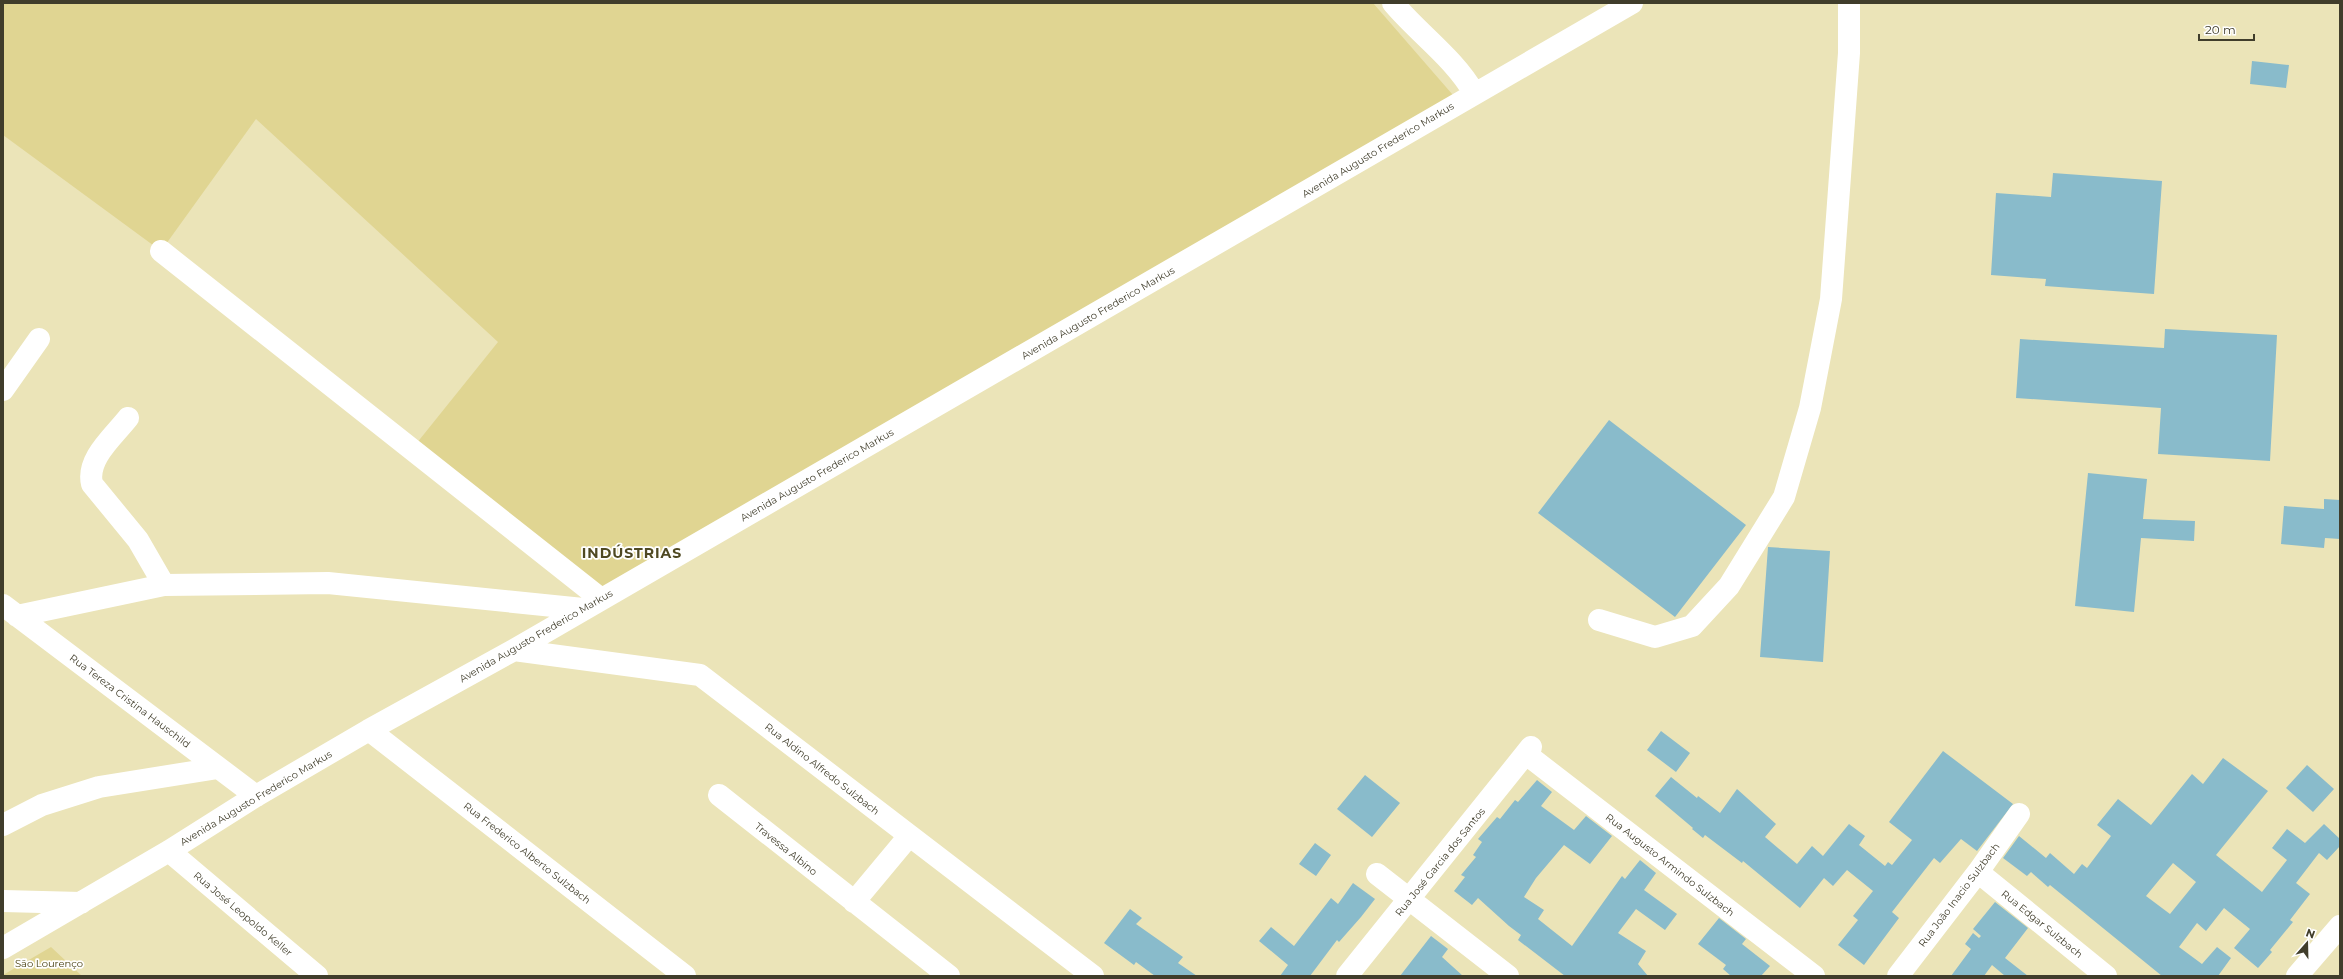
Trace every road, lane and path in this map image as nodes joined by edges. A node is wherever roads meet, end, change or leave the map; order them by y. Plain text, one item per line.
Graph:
1 (1393, 3) edge
2 (1632, 3) edge
3 (1849, 3) edge
4 (1474, 93) junction
5 (161, 251) dead end
6 (39, 339) dead end
7 (3, 390) edge
8 (128, 418) dead end
9 (164, 585) junction
10 (592, 604) junction
11 (10, 611) edge
12 (1599, 620) dead end
13 (514, 650) junction
14 (368, 730) junction
15 (1529, 751) joint
16 (218, 768) junction
17 (719, 795) dead end
18 (256, 796) junction
19 (2019, 814) dead end
20 (3, 825) edge
21 (909, 836) junction
22 (169, 851) junction
23 (1978, 872) junction
24 (1377, 874) dead end
25 (1410, 900) junction
26 (3, 901) edge
27 (854, 902) junction
28 (81, 903) junction
29 (2340, 926) edge
30 (3, 948) edge
31 (317, 976) edge
32 (685, 976) edge
33 (949, 976) edge
34 (1093, 976) edge
35 (1347, 976) edge
36 (1508, 976) edge
37 (1814, 976) edge
38 (1898, 976) edge
39 (2106, 976) edge
40 (2298, 976) edge

1 - 4 street
2 - 4 street, Avenida Augusto Frederico Markus
3 - 12 street
4 - 10 street, Avenida Augusto Frederico Markus
5 - 10 street
6 - 7 street
8 - 9 street
9 - 10 street
9 - 11 street
10 - 13 street, Avenida Augusto Frederico Markus
11 - 16 street, Rua Tereza Cristina Hauschild
13 - 14 street, Avenida Augusto Frederico Markus
13 - 21 street, Rua Aldino Alfredo Sulzbach
14 - 18 street, Avenida Augusto Frederico Markus
14 - 32 street, Rua Frederico Alberto Sulzbach
15 - 25 street, Rua José Garcia dos Santos
15 - 37 street, Rua Augusto Armindo Sulzbach
16 - 18 street, Rua Tereza Cristina Hauschild
16 - 20 street
17 - 27 street, Travessa Albino
18 - 22 street, Avenida Augusto Frederico Markus
19 - 23 street, Rua João Inacio Sulzbach
21 - 27 street
21 - 34 street, Rua Aldino Alfredo Sulzbach
22 - 28 street, Avenida Augusto Frederico Markus
22 - 31 street, Rua José Leopoldo Keller
23 - 38 street, Rua João Inacio Sulzbach
23 - 39 street, Rua Edgar Sulzbach
24 - 25 street
25 - 35 street, Rua José Garcia dos Santos
25 - 36 street
26 - 28 street
27 - 33 street, Travessa Albino
28 - 30 street, Avenida Augusto Frederico Markus
29 - 40 street

